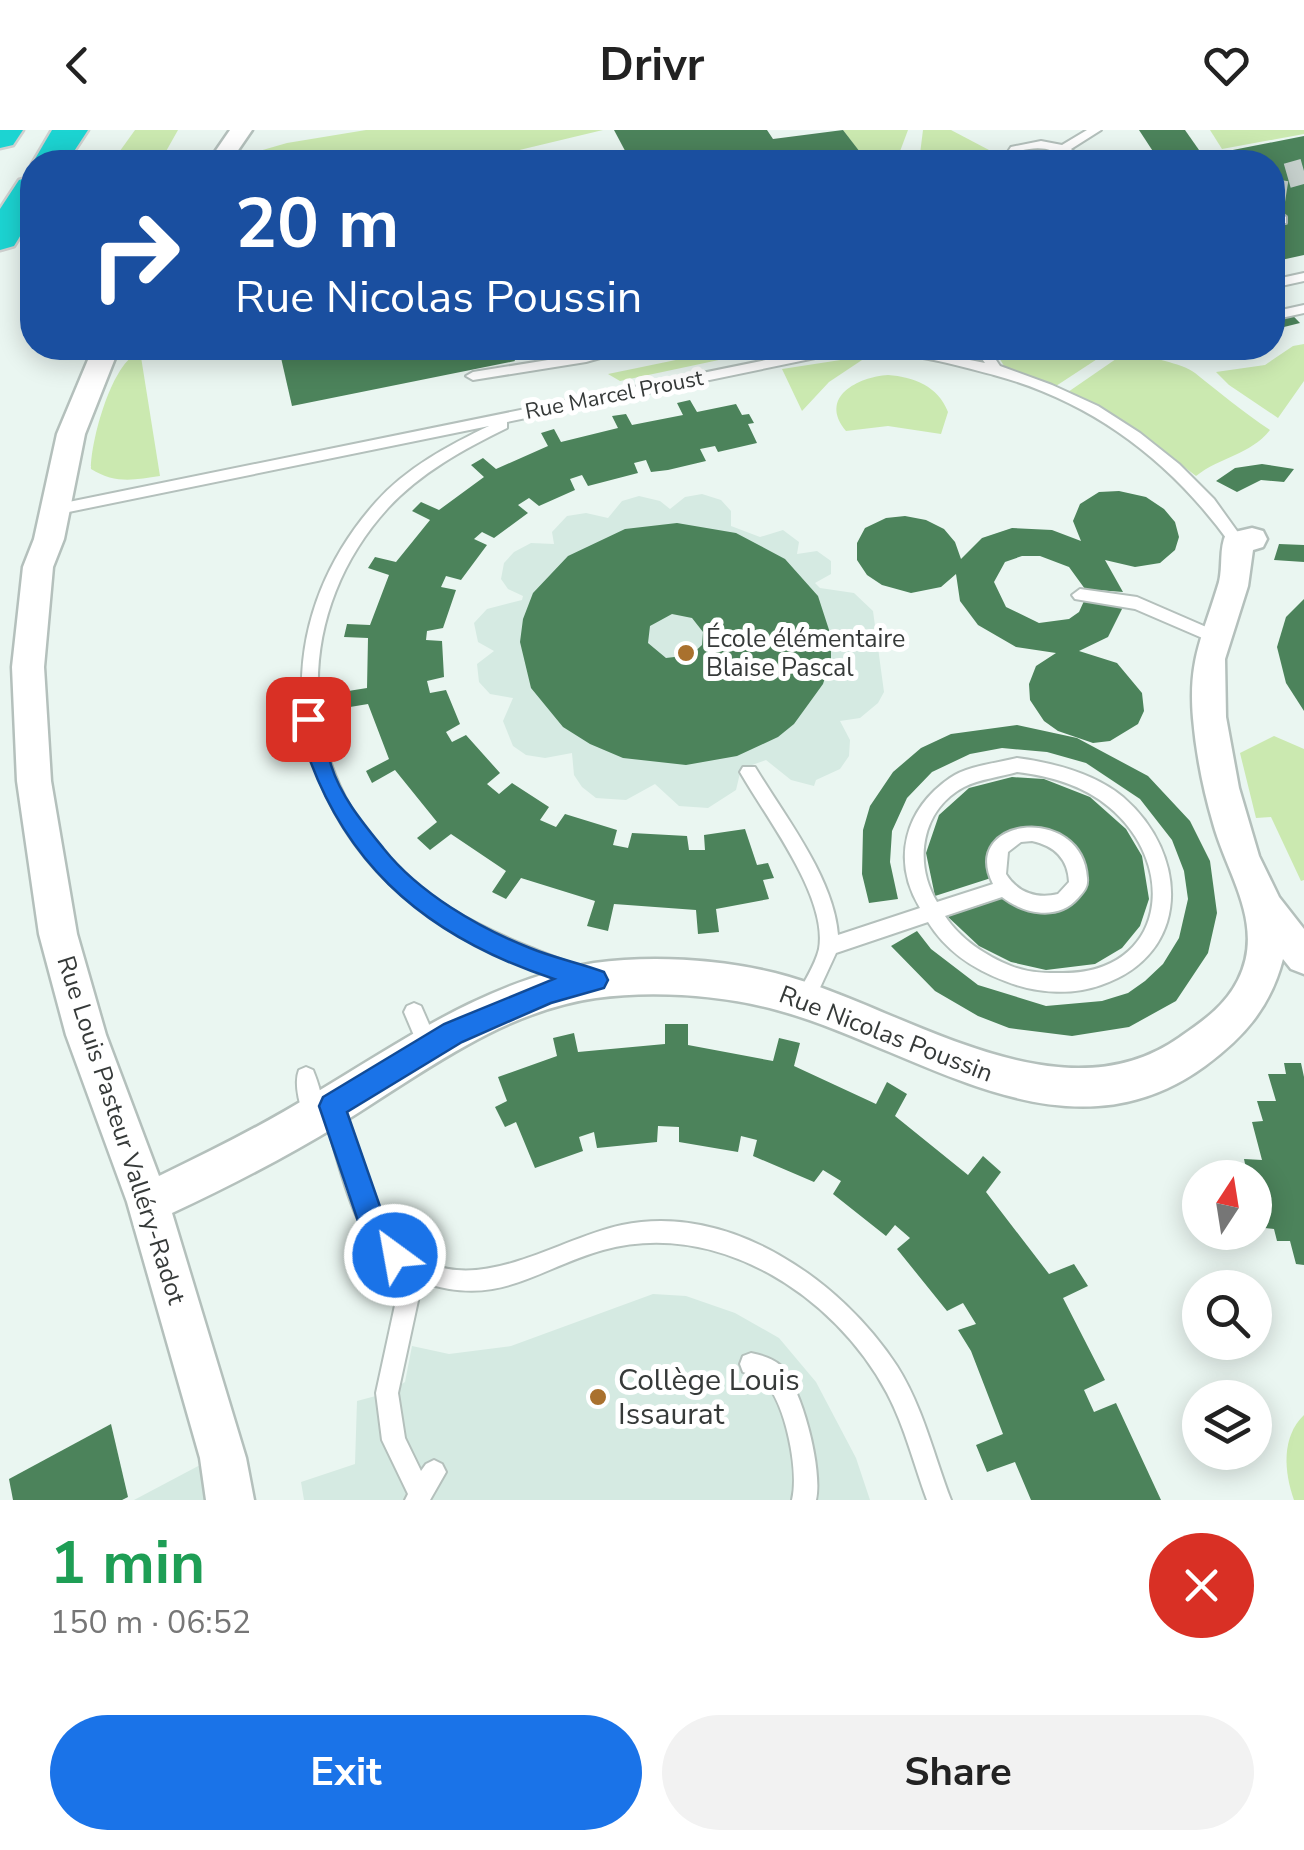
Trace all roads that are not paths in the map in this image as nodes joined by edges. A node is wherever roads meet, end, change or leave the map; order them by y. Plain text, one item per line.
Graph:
1 (5, 130) edge
2 (1095, 130) edge
3 (0, 136) edge
4 (1062, 149) joint
5 (1016, 150) edge
6 (20, 207) edge
7 (0, 238) edge
8 (101, 360) edge
9 (573, 360) edge
10 (786, 360) edge
11 (945, 360) edge
12 (990, 360) edge
13 (993, 371) junction
14 (473, 376) dead end
15 (550, 408) junction
16 (54, 510) junction
17 (1244, 540) joint
18 (1080, 596) dead end
19 (1214, 637) junction
20 (749, 772) dead end
21 (1004, 888) junction
22 (1264, 906) junction
23 (928, 912) junction
24 (829, 947) junction
25 (1304, 957) edge
26 (595, 980) junction
27 (805, 1000) junction
28 (306, 1076) dead end
29 (323, 1112) junction
30 (148, 1202) junction
31 (414, 1268) junction
32 (752, 1364) dead end
33 (423, 1488) edge
34 (811, 1497) edge
35 (230, 1500) edge
36 (939, 1500) edge

1 - 3 highway
2 - 4 lane
4 - 5 lane
6 - 7 highway
8 - 16 street, Rue Louis Pasteur Valléry-Radot
9 - 14 lane
10 - 15 lane, Rue Marcel Proust
11 - 13 lane, Rue Marcel Proust
12 - 13 lane
13 - 17 lane, Rue Marcel Proust
15 - 16 lane, Rue Marcel Proust
15 - 26 lane
16 - 30 street, Rue Louis Pasteur Valléry-Radot
17 - 19 street
18 - 19 lane
19 - 22 street
20 - 24 lane
21 - 21 lane
21 - 23 lane
22 - 25 street
22 - 27 street, Rue Nicolas Poussin
23 - 23 lane
23 - 24 lane
24 - 27 lane
26 - 27 street, Rue Nicolas Poussin
26 - 29 street, Rue Nicolas Poussin
28 - 29 lane
29 - 30 street, Rue Nicolas Poussin
29 - 31 lane
30 - 35 street, Rue Louis Pasteur Valléry-Radot
31 - 33 lane
31 - 36 lane
32 - 34 lane

